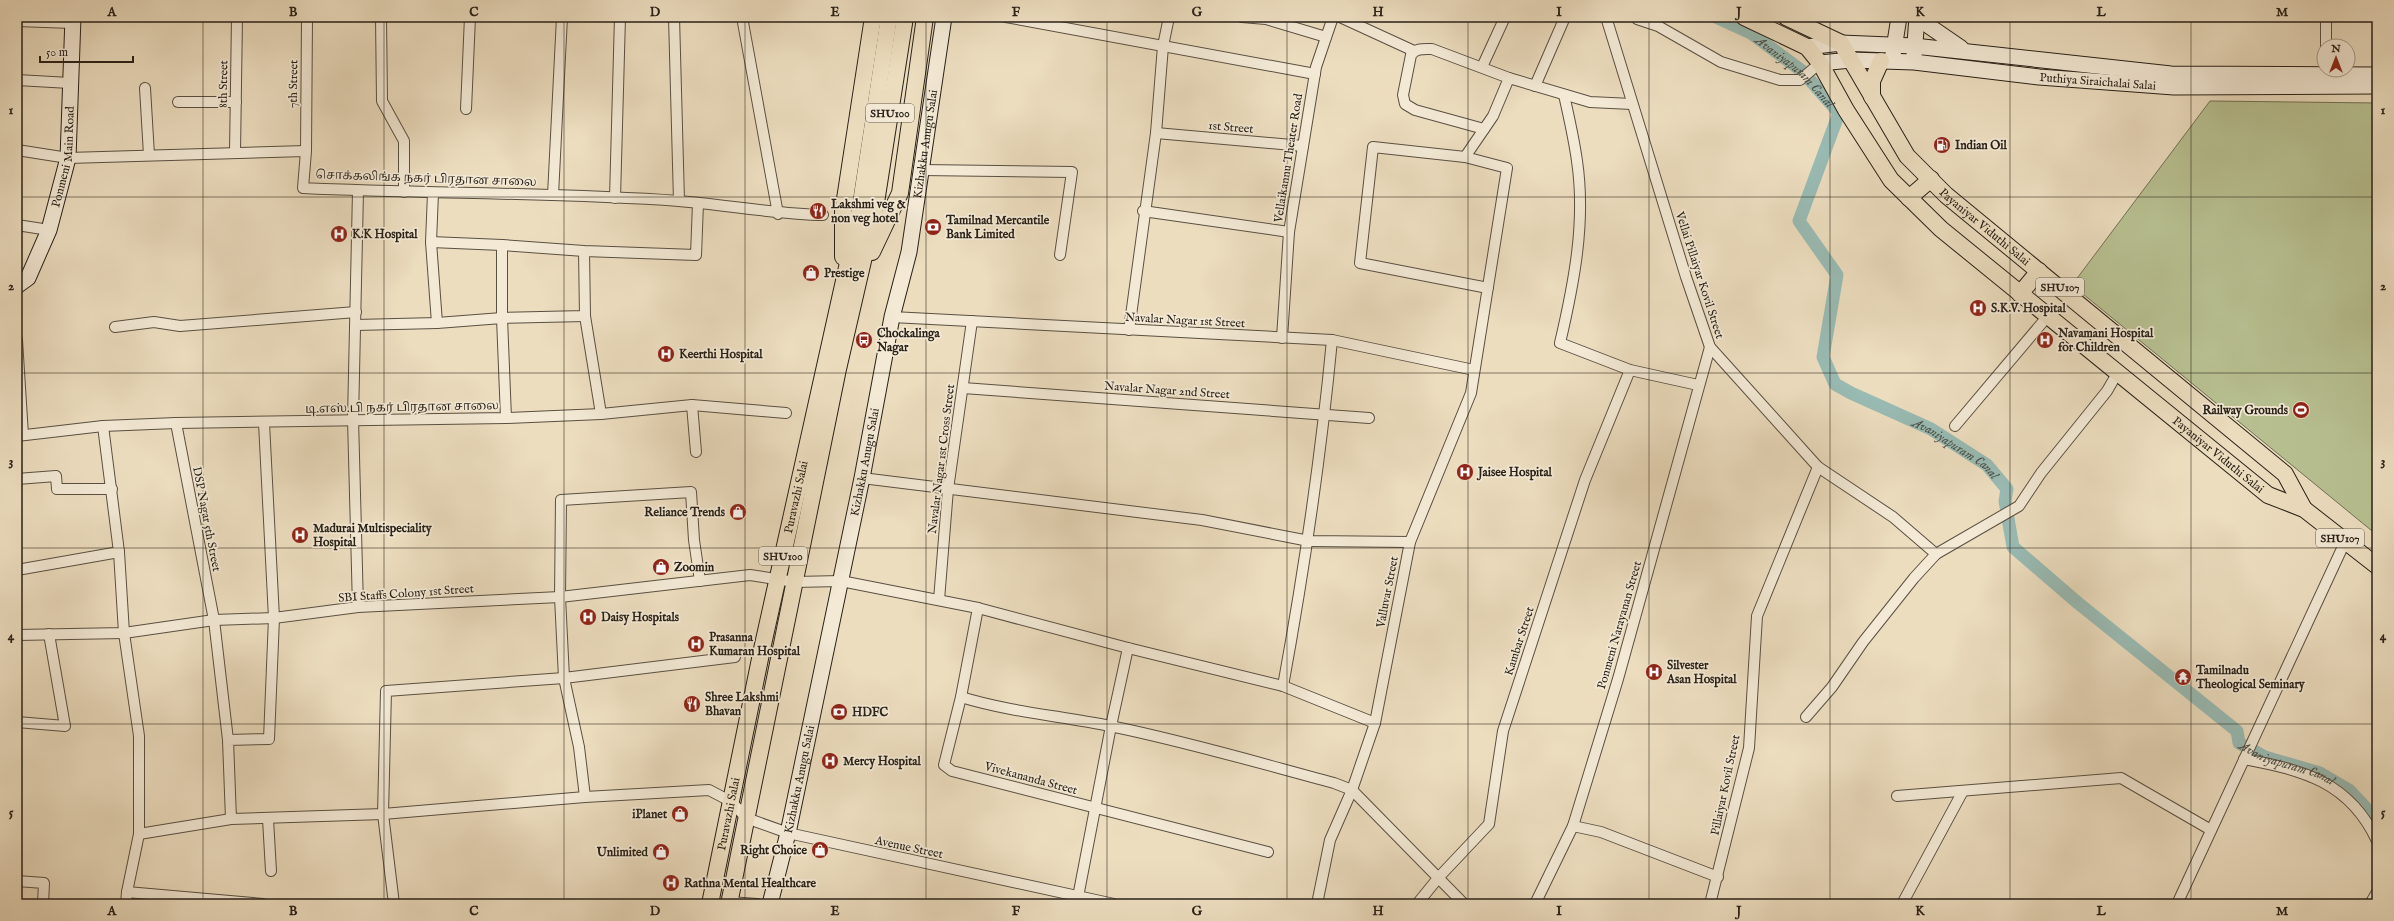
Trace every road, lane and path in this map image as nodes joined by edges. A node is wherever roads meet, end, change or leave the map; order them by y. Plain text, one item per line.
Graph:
1 (237, 17) edge
2 (307, 17) edge
3 (382, 17) edge
4 (470, 17) edge
5 (562, 17) edge
6 (620, 17) edge
7 (674, 17) edge
8 (742, 17) edge
9 (873, 17) edge
10 (889, 17) edge
11 (905, 17) edge
12 (925, 17) edge
13 (944, 17) edge
14 (1006, 17) edge
15 (1169, 17) edge
16 (1242, 17) edge
17 (1333, 17) edge
18 (1340, 17) edge
19 (1505, 17) edge
20 (1565, 17) edge
21 (1606, 17) edge
22 (1744, 17) edge
23 (1786, 17) edge
24 (1917, 17) edge
25 (1921, 17) edge
26 (2326, 17) edge
27 (1637, 19) dead end
28 (1899, 19) edge
29 (72, 20) edge
30 (17, 21) edge
31 (1326, 37) junction
32 (2326, 38) edge
33 (1841, 43) junction
34 (1869, 43) junction
35 (1163, 46) junction
36 (1894, 46) junction
37 (1914, 46) junction
38 (1807, 47) junction
39 (1414, 51) junction
40 (1964, 51) junction
41 (1852, 60) junction
42 (1886, 62) junction
43 (1914, 62) junction
44 (1820, 63) junction
45 (1482, 67) junction
46 (2316, 72) edge
47 (1315, 74) junction
48 (2356, 74) edge
49 (2377, 75) edge
50 (1509, 78) junction
51 (17, 80) edge
52 (70, 83) junction
53 (1535, 86) junction
54 (2377, 86) edge
55 (145, 88) dead end
56 (1564, 95) junction
57 (1872, 97) junction
58 (178, 102) dead end
59 (236, 102) junction
60 (1632, 104) junction
61 (466, 109) dead end
62 (1484, 130) junction
63 (1156, 133) junction
64 (1303, 146) junction
65 (17, 150) edge
66 (306, 151) junction
67 (235, 152) junction
68 (148, 155) junction
69 (1465, 157) junction
70 (68, 158) junction
71 (921, 170) junction
72 (1931, 179) junction
73 (358, 191) junction
74 (404, 192) junction
75 (433, 193) junction
76 (553, 195) junction
77 (615, 198) junction
78 (1909, 198) junction
79 (679, 201) junction
80 (698, 203) junction
81 (868, 209) junction
82 (1144, 211) junction
83 (778, 214) junction
84 (823, 215) dead end
85 (17, 226) edge
86 (49, 230) junction
87 (1289, 232) junction
88 (431, 242) junction
89 (502, 245) junction
90 (584, 251) junction
91 (1060, 255) dead end
92 (2040, 271) junction
93 (860, 279) junction
94 (17, 286) edge
95 (843, 286) junction
96 (1488, 288) junction
97 (2020, 294) junction
98 (356, 312) junction
99 (585, 316) junction
100 (892, 317) junction
101 (2047, 317) junction
102 (502, 318) junction
103 (972, 321) junction
104 (437, 323) junction
105 (356, 325) junction
106 (115, 327) dead end
107 (1128, 330) junction
108 (1282, 338) junction
109 (17, 340) edge
110 (1332, 340) junction
111 (1710, 347) junction
112 (1474, 370) junction
113 (1630, 370) junction
114 (2118, 372) junction
115 (1698, 385) junction
116 (963, 388) junction
117 (692, 406) junction
118 (786, 413) dead end
119 (601, 414) junction
120 (1325, 415) junction
121 (506, 418) junction
122 (1369, 418) dead end
123 (353, 419) junction
124 (176, 423) junction
125 (264, 423) junction
126 (103, 426) junction
127 (1955, 426) dead end
128 (20, 436) edge
129 (696, 452) dead end
130 (1818, 467) junction
131 (862, 478) junction
132 (17, 479) edge
133 (112, 489) junction
134 (948, 489) junction
135 (2304, 509) junction
136 (1308, 541) junction
137 (1410, 542) junction
138 (2345, 542) junction
139 (119, 552) junction
140 (1936, 554) junction
141 (2377, 566) edge
142 (17, 570) edge
143 (778, 578) junction
144 (700, 581) junction
145 (841, 581) junction
146 (795, 582) junction
147 (560, 597) junction
148 (939, 600) junction
149 (358, 607) junction
150 (978, 608) junction
151 (274, 618) junction
152 (214, 620) junction
153 (124, 633) junction
154 (49, 634) junction
155 (17, 635) edge
156 (1128, 648) junction
157 (735, 657) dead end
158 (564, 678) junction
159 (1283, 686) junction
160 (961, 697) junction
161 (1806, 717) dead end
162 (17, 722) edge
163 (1375, 723) junction
164 (1111, 726) junction
165 (228, 740) junction
166 (2244, 759) junction
167 (1352, 790) junction
168 (1963, 791) junction
169 (1897, 796) dead end
170 (585, 797) junction
171 (732, 802) junction
172 (1095, 809) junction
173 (383, 814) junction
174 (746, 818) junction
175 (231, 819) junction
176 (268, 819) junction
177 (1573, 826) junction
178 (2211, 830) junction
179 (788, 833) junction
180 (139, 834) junction
181 (2377, 841) edge
182 (1268, 852) dead end
183 (271, 871) dead end
184 (1439, 877) junction
185 (1718, 877) junction
186 (17, 881) edge
187 (128, 892) junction
188 (2377, 892) edge
189 (1078, 897) junction
190 (729, 903) edge
191 (44, 904) edge
192 (126, 904) edge
193 (263, 904) edge
194 (394, 904) edge
195 (710, 904) edge
196 (757, 904) edge
197 (770, 904) edge
198 (1114, 904) edge
199 (1317, 904) edge
200 (1417, 904) edge
201 (1464, 904) edge
202 (1535, 904) edge
203 (1710, 904) edge
204 (1902, 904) edge
205 (2177, 904) edge
206 (2370, 904) edge

1 - 59 street, 8th Street
2 - 66 street, 7th Street
3 - 74 street
4 - 61 street
5 - 76 street
6 - 77 street
7 - 79 street
8 - 83 street
9 - 95 main road
10 - 81 main road, SHU100
11 - 81 main road, SHU100
12 - 93 main road
13 - 71 street, Kizhakku Anugu Salai
14 - 35 street
15 - 35 street
16 - 31 street
17 - 31 street, Vellaikannu Theater Road
18 - 39 street
19 - 45 street
20 - 53 street
21 - 60 street, Vellai Pillaiyar Kovil Street
22 - 38 main road
23 - 33 main road
24 - 37 street
25 - 40 street
26 - 32 street
27 - 44 street
28 - 34 street
28 - 36 street
29 - 30 street
29 - 52 street, Ponmeni Main Road
31 - 47 street, Vellaikannu Theater Road
33 - 34 street, Puthiya Siraichalai Salai
33 - 38 street, Puthiya Siraichalai Salai
33 - 41 main road, Payaniyar Viduthi Salai / SHU107
34 - 36 street, Puthiya Siraichalai Salai
35 - 47 street
35 - 63 street
36 - 37 street, Puthiya Siraichalai Salai
36 - 42 street
37 - 40 street, Puthiya Siraichalai Salai
37 - 43 street
38 - 44 main road, Payaniyar Viduthi Salai
39 - 45 street
39 - 62 street
40 - 46 street, Puthiya Siraichalai Salai
41 - 42 street, Puthiya Siraichalai Salai
41 - 44 street, Puthiya Siraichalai Salai
41 - 57 main road, Payaniyar Viduthi Salai / SHU107
42 - 43 street, Puthiya Siraichalai Salai
42 - 57 main road
43 - 54 street, Puthiya Siraichalai Salai
44 - 78 main road, Payaniyar Viduthi Salai / SHU107
45 - 50 street
47 - 64 street, Vellaikannu Theater Road
48 - 49 street, Puthiya Siraichalai Salai
50 - 53 street
50 - 62 street
51 - 52 street
52 - 70 street, Ponmeni Main Road
53 - 56 street
55 - 68 street
56 - 60 street
56 - 113 street
57 - 72 main road, Payaniyar Viduthi Salai / SHU107
58 - 59 street
59 - 67 street, 8th Street
60 - 111 street, Vellai Pillaiyar Kovil Street
62 - 69 street
63 - 64 street, 1st Street
63 - 82 street
64 - 87 street, Vellaikannu Theater Road
65 - 70 street
66 - 67 street
66 - 73 street, சொக்கலிங்க நகர் பிரதான சாலை
67 - 68 street
68 - 70 street
69 - 96 street, Valluvar Street
69 - 96 street
70 - 86 street, Ponmeni Main Road
71 - 91 street
71 - 100 street, Kizhakku Anugu Salai
72 - 78 main road
72 - 92 main road, Payaniyar Viduthi Salai / SHU107
73 - 74 street, சொக்கலிங்க நகர் பிரதான சாலை
73 - 98 street
74 - 75 street, சொக்கலிங்க நகர் பிரதான சாலை
75 - 76 street, சொக்கலிங்க நகர் பிரதான சாலை
75 - 88 street
76 - 77 street, சொக்கலிங்க நகர் பிரதான சாலை
77 - 79 street, சொக்கலிங்க நகர் பிரதான சாலை
78 - 97 main road, Payaniyar Viduthi Salai / SHU107
79 - 80 street, சொக்கலிங்க நகர் பிரதான சாலை
80 - 83 street, சொக்கலிங்க நகர் பிரதான சாலை
80 - 90 street
81 - 93 main road, Puravazhi Salai / SHU100
81 - 95 main road, Puravazhi Salai / SHU100
82 - 87 street, Vellaikannu Theater Road
82 - 107 street
83 - 84 street, சொக்கலிங்க நகர் பிரதான சாலை
85 - 86 street
86 - 94 street, Ponmeni Main Road
87 - 108 street
88 - 89 street
88 - 104 street
89 - 90 street
89 - 102 street
90 - 99 street
92 - 97 main road
92 - 135 main road, Payaniyar Viduthi Salai / SHU107
93 - 146 main road, Puravazhi Salai / SHU100
95 - 143 main road, Puravazhi Salai / SHU100
96 - 112 street, Valluvar Street
97 - 101 main road, Payaniyar Viduthi Salai / SHU107
98 - 105 street
98 - 106 street
99 - 102 street
99 - 119 street
100 - 103 street, Navalar Nagar 1st Street
100 - 131 street, Kizhakku Anugu Salai
101 - 114 main road, Payaniyar Viduthi Salai / SHU107
101 - 127 street
102 - 104 street
102 - 121 street
103 - 107 street, Navalar Nagar 1st Street
103 - 116 street, Navalar Nagar 1st Cross Street
104 - 105 street
105 - 123 street
107 - 108 street, Navalar Nagar 1st Street
108 - 110 street, Navalar Nagar 1st Street
109 - 128 street
110 - 112 street, Navalar Nagar 1st Street
110 - 120 street
111 - 115 street, Ponmeni Narayanan Street
111 - 130 street, Vellai Pillaiyar Kovil Street
112 - 137 street, Valluvar Street
113 - 115 street
113 - 184 street, Kambar Street
114 - 135 main road, Payaniyar Viduthi Salai / SHU107
114 - 140 street
115 - 177 street, Ponmeni Narayanan Street
116 - 120 street, Navalar Nagar 2nd Street
116 - 134 street, Navalar Nagar 1st Cross Street
117 - 118 street, டி.எஸ்.பி நகர் பிரதான சாலை
117 - 119 street, டி.எஸ்.பி நகர் பிரதான சாலை
117 - 129 street
119 - 121 street, டி.எஸ்.பி நகர் பிரதான சாலை
120 - 122 street, Navalar Nagar 2nd Street
120 - 136 street
121 - 123 street, டி.எஸ்.பி நகர் பிரதான சாலை
123 - 125 street, டி.எஸ்.பி நகர் பிரதான சாலை
123 - 149 street
124 - 125 street, டி.எஸ்.பி நகர் பிரதான சாலை
124 - 126 street, டி.எஸ்.பி நகர் பிரதான சாலை
124 - 152 street, DSP Nagar 5th Street
125 - 151 street
126 - 128 street, டி.எஸ்.பி நகர் பிரதான சாலை
126 - 133 street
130 - 140 street, Vellai Pillaiyar Kovil Street
130 - 185 street, Pillaiyar Kovil Street
131 - 134 street
131 - 145 street, Kizhakku Anugu Salai
132 - 133 street
133 - 139 street
134 - 136 street
134 - 148 street, Navalar Nagar 1st Cross Street
135 - 138 main road, Payaniyar Viduthi Salai / SHU107
136 - 137 street
136 - 159 street
137 - 163 street, Valluvar Street
138 - 141 main road, Payaniyar Viduthi Salai / SHU107
138 - 166 street
139 - 142 street
139 - 153 street
140 - 161 street
143 - 144 street, SBI Staffs Colony 1st Street
143 - 146 street, SBI Staffs Colony 1st Street
143 - 171 main road, Puravazhi Salai / SHU100
144 - 147 street, SBI Staffs Colony 1st Street
144 - 147 street
145 - 146 street, SBI Staffs Colony 1st Street
145 - 148 street, SBI Staffs Colony 1st Street
145 - 179 street, Kizhakku Anugu Salai
146 - 174 main road, Puravazhi Salai / SHU100
147 - 149 street, SBI Staffs Colony 1st Street
147 - 158 street
148 - 150 street, SBI Staffs Colony 1st Street
149 - 151 street, SBI Staffs Colony 1st Street
150 - 156 street, SBI Staffs Colony 1st Street
150 - 160 street, Vivekananda Street
151 - 152 street, SBI Staffs Colony 1st Street
151 - 165 street
152 - 153 street, SBI Staffs Colony 1st Street
152 - 165 street, DSP Nagar 5th Street
153 - 154 street, SBI Staffs Colony 1st Street
153 - 180 street
154 - 155 street, SBI Staffs Colony 1st Street
154 - 162 street
156 - 159 street, SBI Staffs Colony 1st Street
156 - 164 street
157 - 158 street
158 - 170 street
158 - 173 street
159 - 163 street, SBI Staffs Colony 1st Street
160 - 164 street
160 - 172 street, Vivekananda Street
163 - 167 street, Valluvar Street
164 - 167 street
164 - 172 street
165 - 175 street, DSP Nagar 5th Street
166 - 178 street
166 - 181 street
167 - 184 street
167 - 199 street, Valluvar Street
168 - 169 street
168 - 178 street
168 - 204 street
170 - 171 street, Avenue Street
170 - 173 street
171 - 174 street, Avenue Street
171 - 195 main road, Puravazhi Salai / SHU100
172 - 182 street, Vivekananda Street
172 - 189 street
173 - 176 street
173 - 194 street
174 - 179 street, Avenue Street
174 - 190 main road, Puravazhi Salai / SHU100
175 - 176 street
175 - 180 street
176 - 183 street
177 - 185 street
177 - 202 street, Ponmeni Narayanan Street
178 - 205 street
179 - 189 street, Avenue Street
179 - 197 street, Kizhakku Anugu Salai
180 - 187 street
184 - 200 street, Kambar Street
184 - 201 street
185 - 203 street, Pillaiyar Kovil Street
186 - 191 street
187 - 192 street
187 - 193 street
188 - 206 street
189 - 198 street, Avenue Street
190 - 196 street

